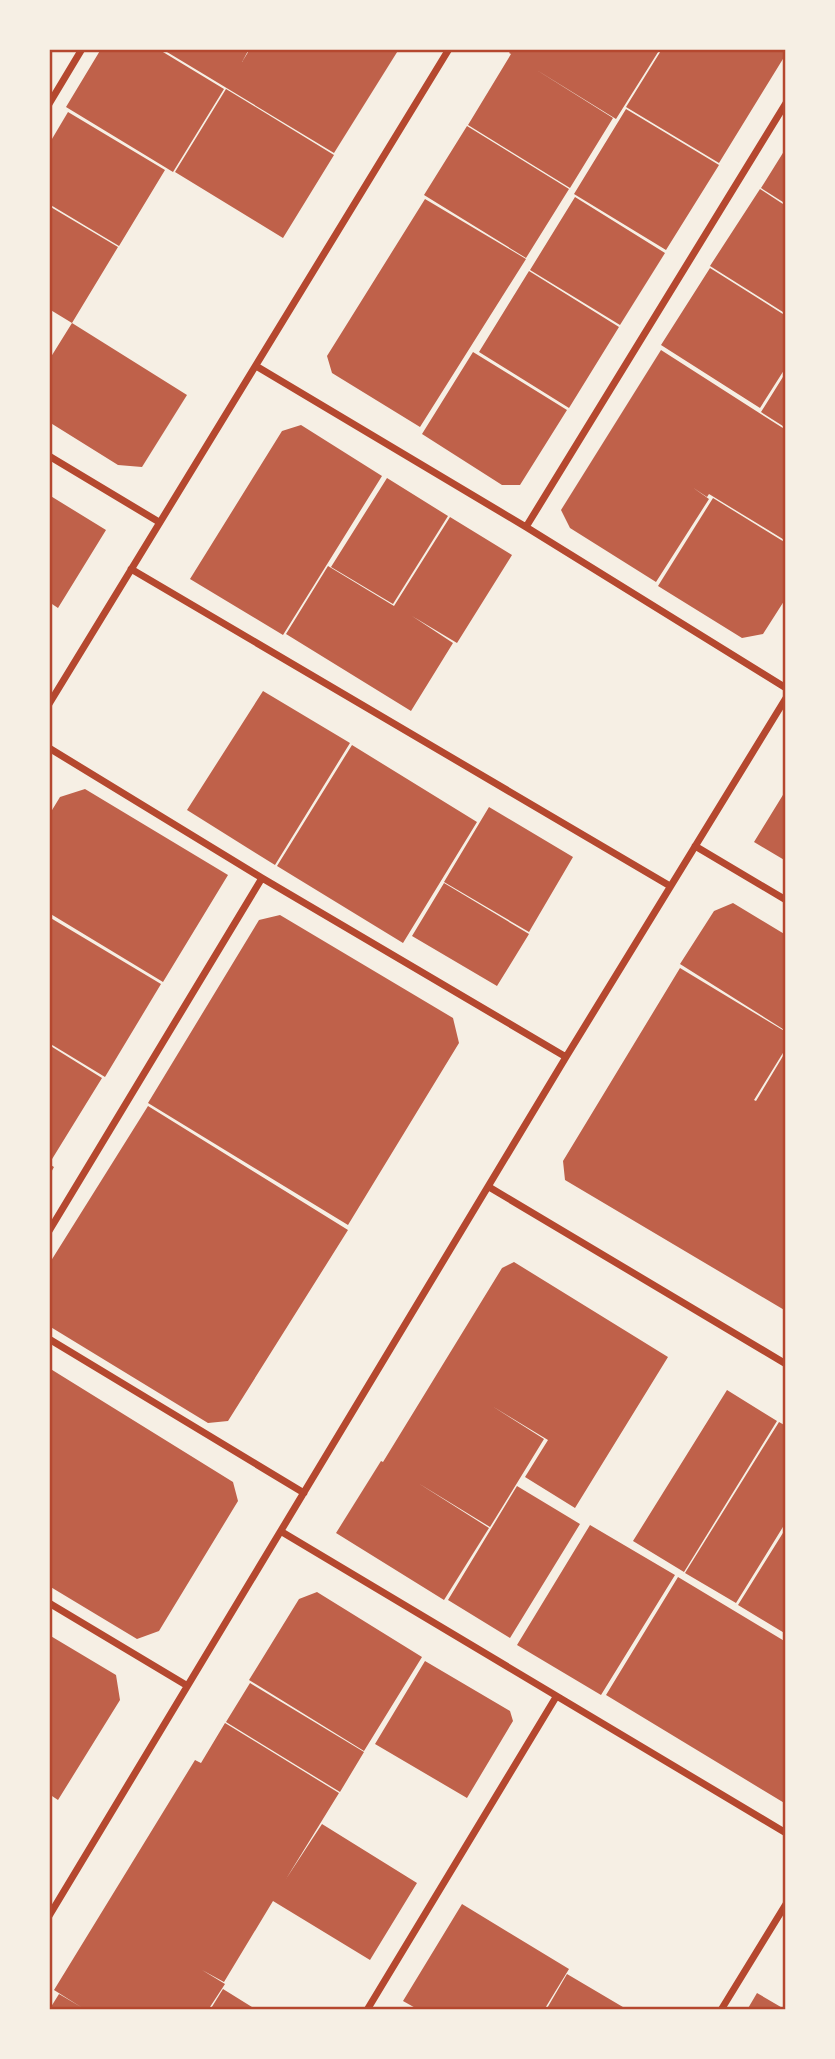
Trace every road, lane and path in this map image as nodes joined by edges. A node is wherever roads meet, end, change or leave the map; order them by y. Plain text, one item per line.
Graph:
1 (82, 49) edge
2 (449, 49) edge
3 (786, 103) edge
4 (49, 104) edge
5 (256, 366) junction
6 (49, 456) edge
7 (159, 522) junction
8 (526, 527) junction
9 (131, 569) junction
10 (786, 688) edge
11 (786, 698) edge
12 (49, 704) edge
13 (49, 748) edge
14 (695, 846) junction
15 (262, 878) junction
16 (670, 886) junction
17 (786, 900) edge
18 (566, 1057) junction
19 (489, 1187) junction
20 (49, 1231) edge
21 (49, 1339) edge
22 (786, 1364) edge
23 (304, 1493) junction
24 (282, 1532) junction
25 (49, 1603) edge
26 (186, 1685) junction
27 (556, 1697) junction
28 (786, 1833) edge
29 (786, 1904) edge
30 (49, 1916) edge
31 (367, 2010) edge
32 (721, 2010) edge

1 - 4 street
2 - 5 street
3 - 8 street
5 - 7 street
5 - 8 street
6 - 7 street
7 - 9 street
8 - 10 street
9 - 12 street
9 - 16 street
11 - 14 street
13 - 15 street
14 - 16 street
14 - 17 street
15 - 18 street
15 - 20 street
16 - 18 street
18 - 19 street
19 - 22 street
19 - 23 street
21 - 23 street
23 - 24 street
24 - 26 street
24 - 27 street
25 - 26 street
26 - 30 street
27 - 28 street
27 - 31 street
29 - 32 street

